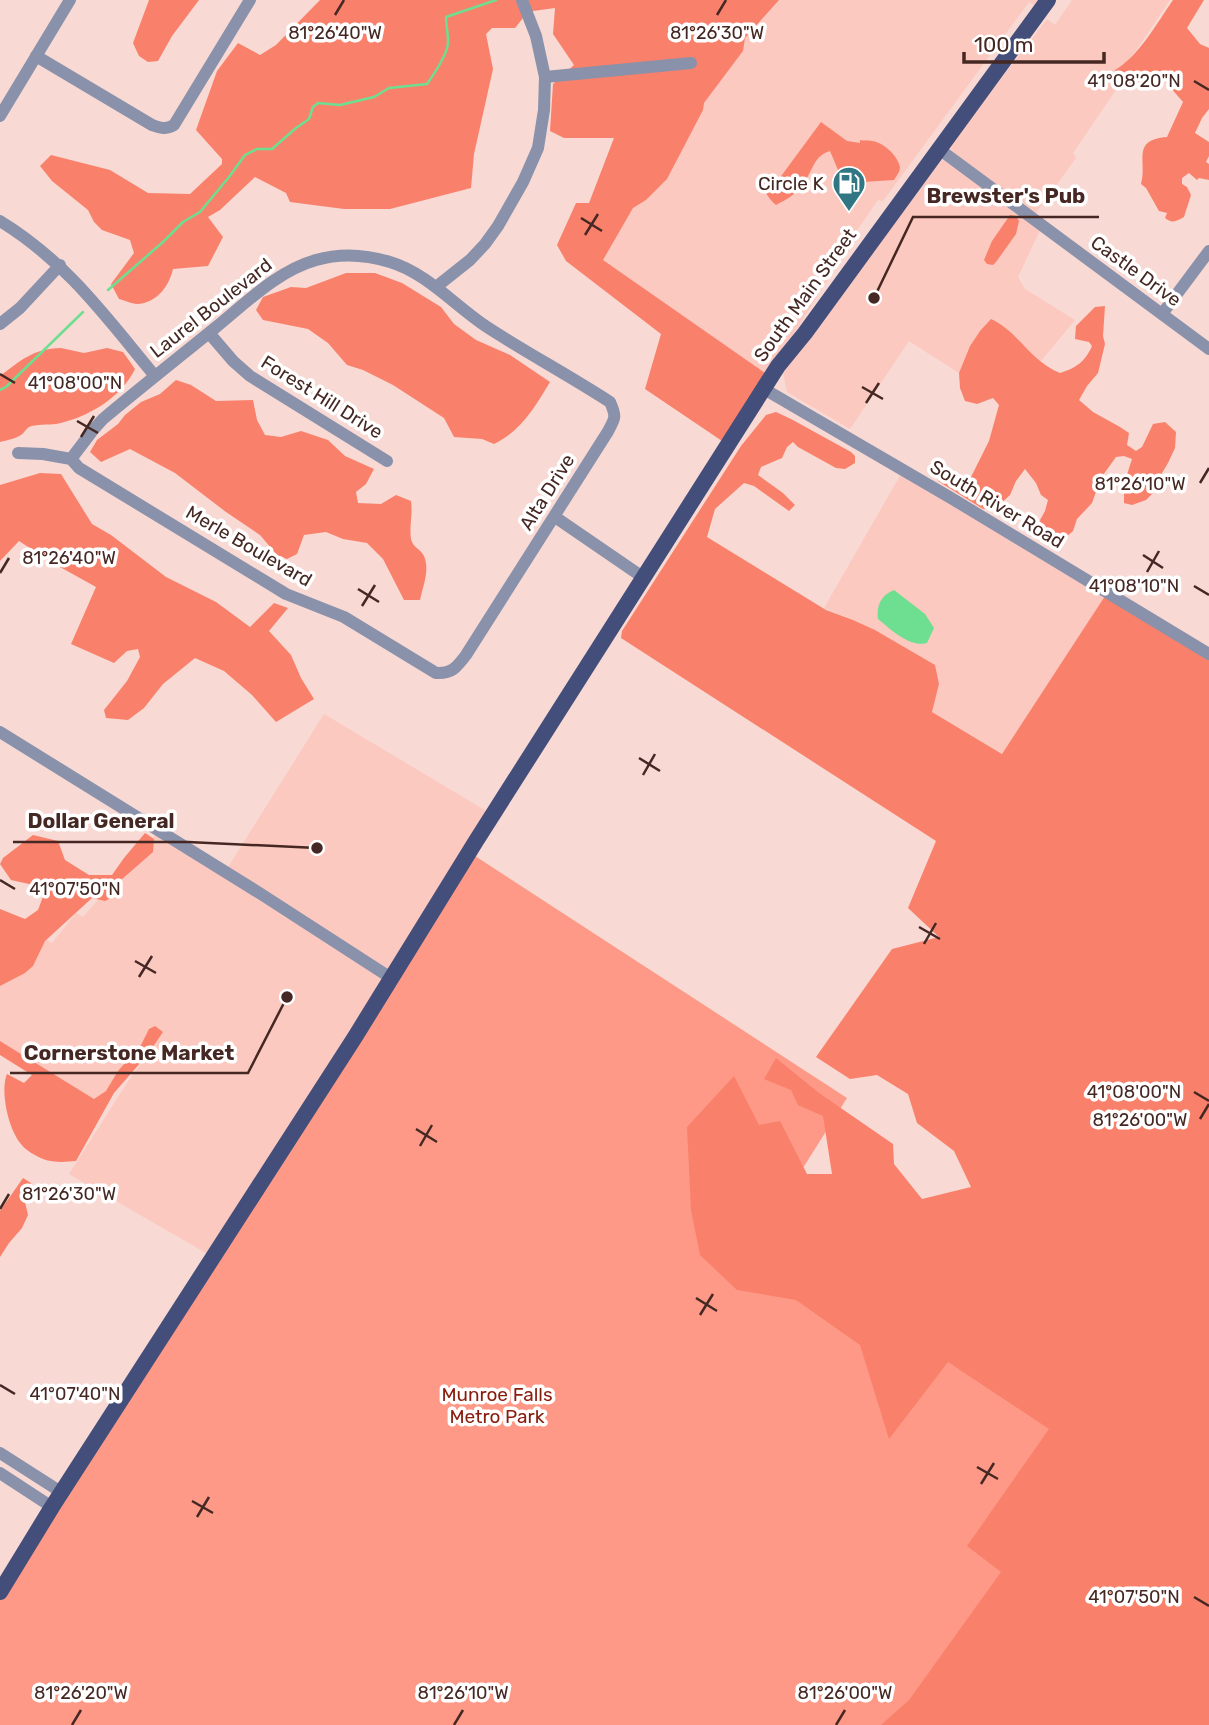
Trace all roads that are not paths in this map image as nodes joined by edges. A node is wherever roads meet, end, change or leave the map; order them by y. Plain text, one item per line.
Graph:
1 (70, 0) edge
2 (250, 0) edge
3 (522, 0) edge
4 (1048, 0) edge
5 (36, 56) junction
6 (691, 63) dead end
7 (545, 77) junction
8 (0, 116) edge
9 (939, 149) junction
10 (0, 221) edge
11 (1209, 251) edge
12 (60, 265) junction
13 (436, 287) junction
14 (1162, 314) junction
15 (0, 324) edge
16 (209, 333) junction
17 (1209, 349) edge
18 (155, 376) junction
19 (580, 383) joint
20 (764, 388) junction
21 (18, 453) dead end
22 (71, 459) junction
23 (387, 461) dead end
24 (555, 517) junction
25 (644, 578) junction
26 (482, 631) joint
27 (1209, 654) edge
28 (0, 732) edge
29 (391, 978) junction
30 (0, 1452) edge
31 (0, 1473) edge
32 (61, 1492) junction
33 (52, 1507) junction
34 (0, 1592) edge

1 - 5 street
2 - 5 street
3 - 7 street
4 - 9 main road, South Main Street
5 - 8 street
6 - 7 street
7 - 13 street
9 - 14 street, Castle Drive
9 - 20 main road, South Main Street
10 - 12 street
11 - 14 street
12 - 15 street
12 - 18 street
13 - 16 street, Laurel Boulevard
13 - 19 street, Laurel Boulevard
14 - 17 street, Castle Drive
16 - 18 street, Laurel Boulevard
16 - 23 street, Forest Hill Drive
18 - 22 street, Laurel Boulevard
19 - 24 street, Alta Drive
20 - 25 main road, South Main Street
20 - 27 street, South River Road
21 - 22 street, Merle Boulevard
22 - 26 street, Merle Boulevard
24 - 25 street
24 - 26 street, Alta Drive
25 - 29 main road, South Main Street
28 - 29 street
29 - 32 main road, South Main Street
30 - 32 street
31 - 33 street
32 - 33 main road, South Main Street
33 - 34 main road, South Main Street

